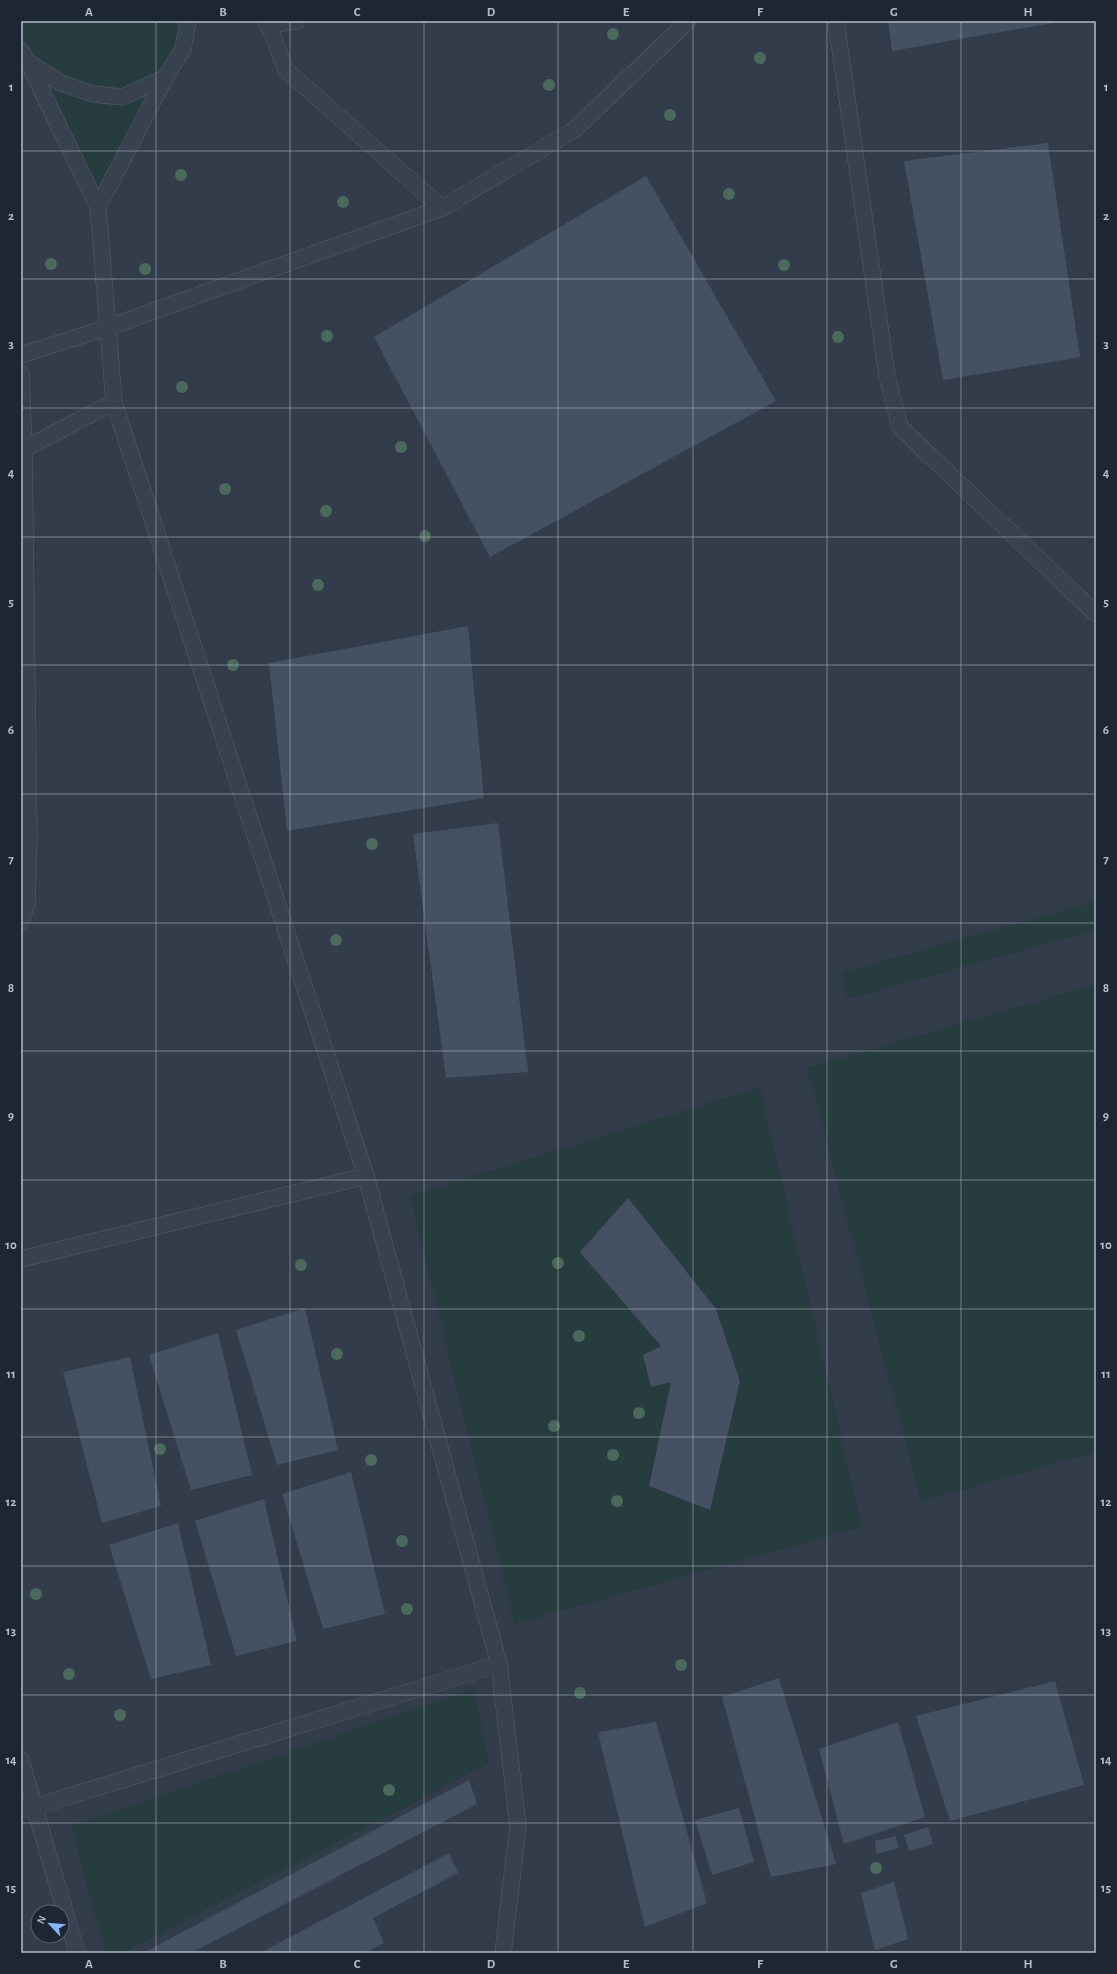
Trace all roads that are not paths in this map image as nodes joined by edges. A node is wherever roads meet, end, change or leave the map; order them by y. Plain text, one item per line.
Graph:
1 (188, 21) edge
2 (297, 21) edge
3 (688, 21) edge
4 (836, 21) edge
5 (267, 23) edge
6 (25, 56) edge
7 (165, 78) junction
8 (98, 207) junction
9 (442, 208) junction
10 (109, 327) junction
11 (21, 355) edge
12 (21, 373) edge
13 (114, 402) junction
14 (24, 449) junction
15 (1096, 614) edge
16 (21, 922) edge
17 (366, 1176) junction
18 (21, 1259) edge
19 (499, 1664) junction
20 (21, 1760) edge
21 (28, 1809) edge
22 (77, 1953) edge
23 (502, 1953) edge

1 - 7 lane
2 - 5 lane
3 - 9 lane
4 - 15 lane
5 - 9 lane
6 - 7 lane
6 - 8 lane
7 - 8 lane
8 - 10 lane
9 - 10 lane
10 - 11 lane
10 - 13 lane
12 - 14 lane
13 - 14 lane
13 - 17 lane
14 - 16 lane
17 - 18 lane
17 - 19 lane
19 - 21 lane
19 - 23 lane
20 - 21 lane
21 - 22 lane

